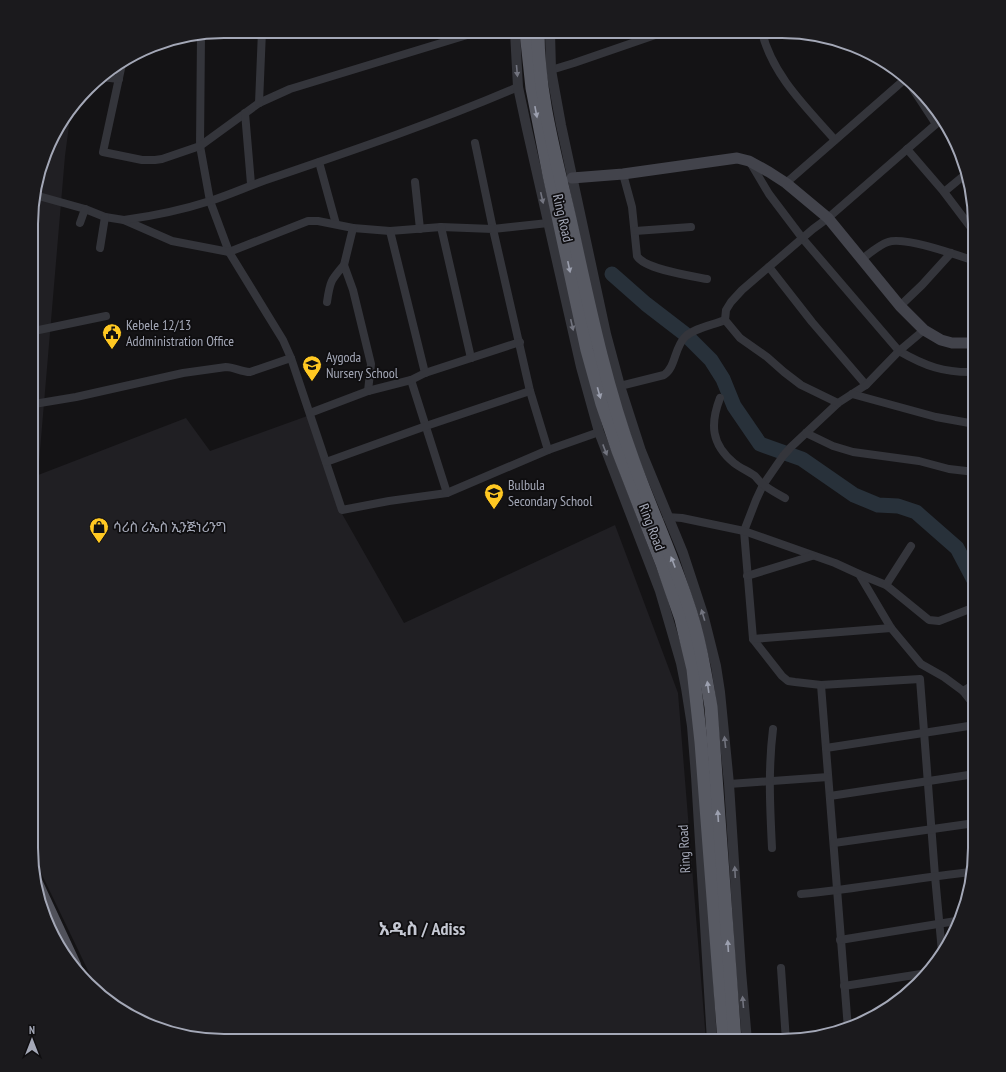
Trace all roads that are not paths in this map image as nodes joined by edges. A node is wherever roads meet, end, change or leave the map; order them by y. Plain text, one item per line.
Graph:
1 (262, 38) edge
2 (458, 38) edge
3 (515, 38) edge
4 (527, 38) edge
5 (538, 38) edge
6 (550, 38) edge
7 (647, 38) edge
8 (763, 38) edge
9 (201, 40) edge
10 (121, 69) edge
11 (551, 70) junction
12 (109, 78) edge
13 (119, 79) junction
14 (902, 82) edge
15 (518, 87) junction
16 (918, 96) edge
17 (260, 103) junction
18 (244, 113) junction
19 (936, 124) joint
20 (835, 140) junction
21 (475, 143) dead end
22 (200, 146) junction
23 (907, 149) junction
24 (749, 161) junction
25 (319, 162) junction
26 (623, 174) junction
27 (962, 177) edge
28 (572, 178) junction
29 (415, 182) dead end
30 (786, 183) junction
31 (251, 184) junction
32 (944, 192) junction
33 (41, 197) edge
34 (210, 201) junction
35 (85, 209) junction
36 (105, 217) junction
37 (828, 218) junction
38 (124, 220) junction
39 (80, 223) dead end
40 (548, 223) junction
41 (336, 224) junction
42 (968, 224) edge
43 (441, 227) junction
44 (690, 227) dead end
45 (354, 228) junction
46 (420, 229) junction
47 (493, 229) junction
48 (390, 231) junction
49 (635, 231) junction
50 (803, 239) junction
51 (100, 248) dead end
52 (229, 252) junction
53 (951, 253) junction
54 (862, 259) junction
55 (968, 259) edge
56 (344, 265) junction
57 (769, 267) junction
58 (707, 279) dead end
59 (327, 302) dead end
60 (900, 306) junction
61 (106, 316) dead end
62 (725, 320) junction
63 (38, 330) edge
64 (924, 330) junction
65 (520, 342) junction
66 (968, 343) edge
67 (900, 351) junction
68 (291, 358) junction
69 (471, 358) junction
70 (968, 372) edge
71 (425, 373) junction
72 (410, 380) junction
73 (866, 385) junction
74 (620, 386) junction
75 (368, 391) junction
76 (530, 391) junction
77 (852, 394) junction
78 (720, 398) dead end
79 (38, 403) edge
80 (838, 403) junction
81 (310, 413) junction
82 (968, 423) edge
83 (426, 426) junction
84 (599, 432) junction
85 (806, 433) junction
86 (548, 450) junction
87 (326, 462) junction
88 (968, 471) edge
89 (763, 485) junction
90 (447, 493) junction
91 (785, 498) dead end
92 (668, 517) junction
93 (744, 531) junction
94 (911, 546) dead end
95 (812, 556) junction
96 (859, 574) junction
97 (747, 576) junction
98 (886, 585) junction
99 (968, 610) edge
100 (891, 628) junction
101 (753, 639) junction
102 (921, 664) junction
103 (920, 679) junction
104 (821, 685) junction
105 (968, 688) edge
106 (963, 691) junction
107 (968, 697) edge
108 (968, 726) edge
109 (773, 729) dead end
110 (923, 734) junction
111 (826, 748) junction
112 (968, 775) edge
113 (828, 777) junction
114 (927, 781) junction
115 (769, 782) junction
116 (729, 784) junction
117 (830, 796) junction
118 (968, 824) edge
119 (931, 830) junction
120 (834, 843) junction
121 (772, 848) dead end
122 (966, 873) edge
123 (935, 876) junction
124 (837, 891) junction
125 (801, 894) dead end
126 (48, 907) edge
127 (953, 921) edge
128 (940, 923) junction
129 (840, 940) junction
130 (65, 944) edge
131 (941, 944) edge
132 (780, 968) dead end
133 (919, 974) edge
134 (844, 986) junction
135 (847, 1022) edge
136 (712, 1034) edge
137 (723, 1034) edge
138 (734, 1034) edge
139 (746, 1034) edge
140 (785, 1034) edge

1 - 17 street
2 - 17 street
3 -> 15 street, Ring Road
4 -> 137 highway, Ring Road
138 -> 5 highway, Ring Road
6 - 11 street, Ring Road
7 - 11 street
8 - 20 street
9 - 22 street
10 - 13 street
11 - 28 street, Ring Road
12 - 13 street
13 - 22 street
14 - 20 street
15 - 25 street
15 -> 40 street, Ring Road
16 - 19 street
17 - 18 street
18 - 22 street
18 - 31 street
19 - 23 street
20 - 30 street
21 - 47 street
22 - 34 street
23 - 32 street
23 - 37 street
24 - 26 main road
24 - 30 main road
24 - 50 street
25 - 31 street
25 - 41 street
26 - 28 main road
26 - 49 street
27 - 32 street
28 - 74 street, Ring Road
29 - 46 street
30 - 37 main road
31 - 34 street
32 - 42 street
33 - 35 street
34 - 38 street
34 - 52 street
35 - 36 street
35 - 39 street
36 - 38 street
36 - 51 street
37 - 50 street
37 - 54 main road
38 - 52 street
40 - 47 street
40 -> 84 street, Ring Road
41 - 45 street
41 - 52 street
43 - 46 street
43 - 47 street
43 - 69 street
44 - 49 street
45 - 48 street
45 - 56 street
46 - 48 street
47 - 65 street
48 - 71 street
49 - 58 street
50 - 57 street
50 - 67 street
52 - 68 street
53 - 54 street
53 - 55 street
53 - 60 street
54 - 60 main road
56 - 59 street
56 - 75 street
57 - 62 street
57 - 73 street
60 - 64 main road
61 - 63 street
62 - 74 street
62 - 80 street
64 - 66 main road
64 - 67 street
65 - 69 street
65 - 76 street
67 - 70 street
67 - 73 street
68 - 79 street
68 - 81 street
69 - 71 street
71 - 72 street
72 - 75 street
72 - 83 street
73 - 77 street
74 - 92 street, Ring Road
75 - 81 street
76 - 83 street
76 - 86 street
77 - 80 street
77 - 82 street
78 - 89 street
80 - 85 street
81 - 87 street
83 - 87 street
83 - 90 street
84 - 86 street
84 -> 136 street, Ring Road
85 - 88 street
85 - 89 street
86 - 90 street
87 - 90 street
89 - 91 street
89 - 93 street
92 - 93 street
116 -> 92 street, Ring Road
93 - 95 street
93 - 97 street
94 - 98 street
95 - 96 street
95 - 97 street
96 - 98 street
96 - 100 street
97 - 101 street
98 - 99 street
100 - 101 street
100 - 102 street
101 - 104 street
102 - 103 street
102 - 106 street
103 - 104 street
103 - 110 street
104 - 111 street
105 - 106 street
106 - 107 street
108 - 110 street
109 - 115 street
110 - 111 street
110 - 114 street
111 - 113 street
112 - 114 street
113 - 115 street
113 - 117 street
114 - 117 street
114 - 119 street
115 - 116 street
115 - 121 street
139 -> 116 street, Ring Road
117 - 120 street
118 - 119 street
119 - 120 street
119 - 123 street
120 - 124 street
122 - 123 street
123 - 124 street
123 - 128 street
124 - 125 street
124 - 129 street
126 - 130 main road
127 - 128 street
128 - 129 street
128 - 131 street
129 - 134 street
132 - 140 street
133 - 134 street
134 - 135 street

